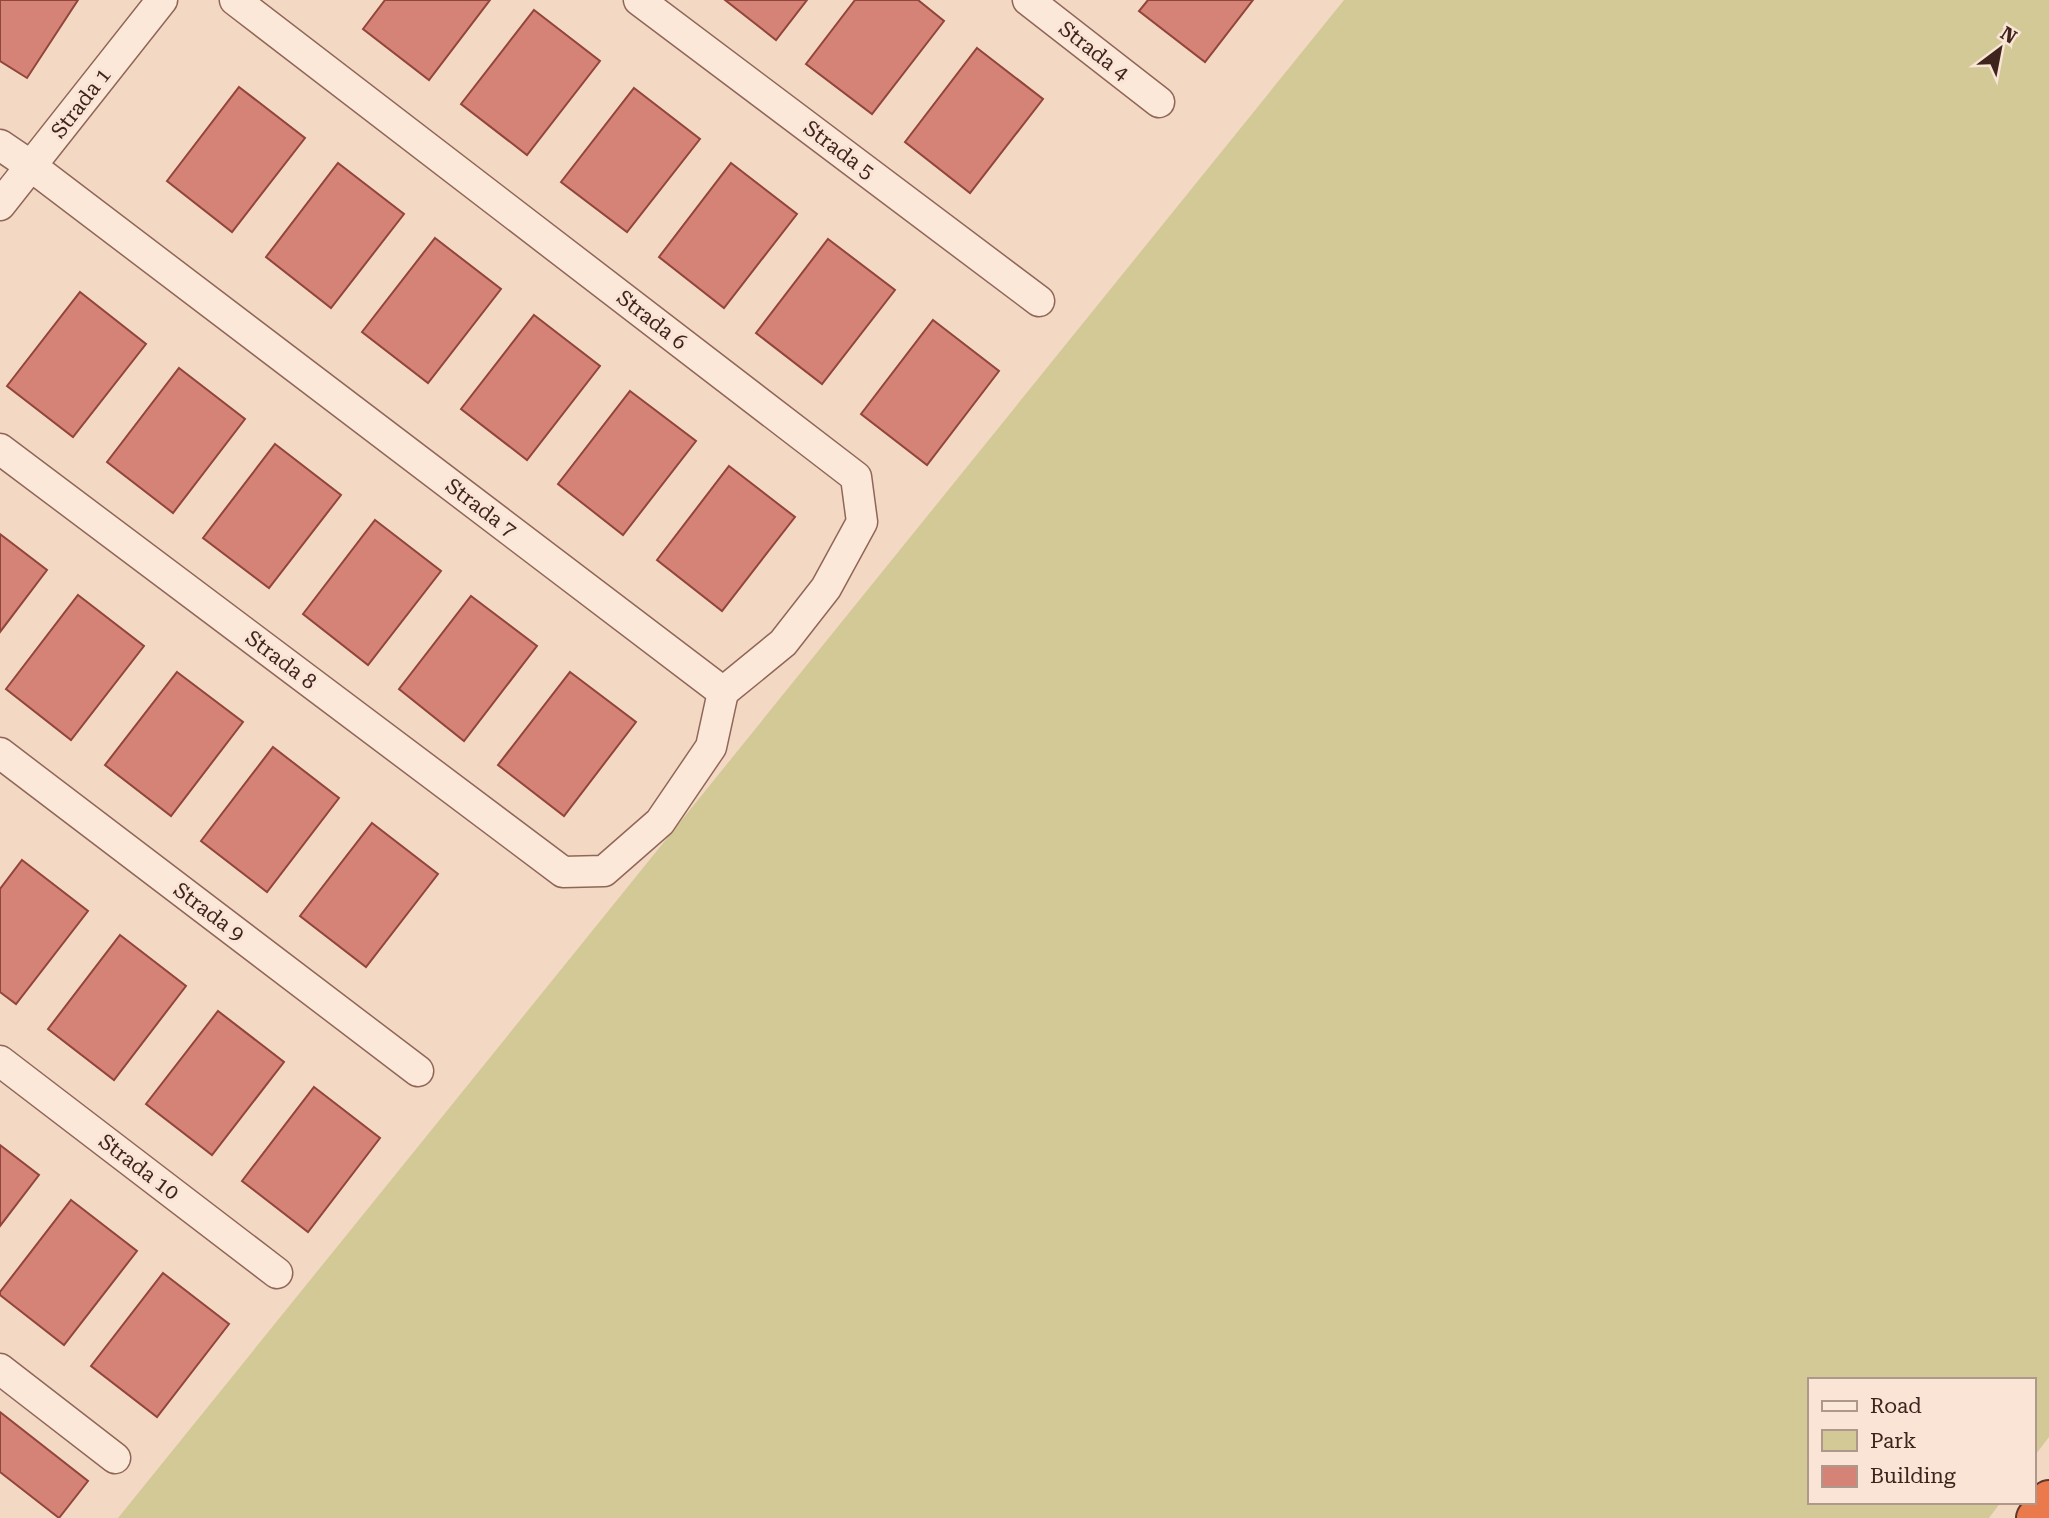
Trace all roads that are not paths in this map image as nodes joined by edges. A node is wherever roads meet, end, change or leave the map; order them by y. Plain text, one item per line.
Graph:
1 (162, 0) edge
2 (235, 0) edge
3 (639, 0) edge
4 (1028, 0) edge
5 (1159, 102) dead end
6 (0, 145) edge
7 (31, 166) junction
8 (0, 205) edge
9 (1039, 301) dead end
10 (0, 449) edge
11 (723, 692) junction
12 (0, 753) edge
13 (0, 1061) edge
14 (418, 1071) dead end
15 (277, 1273) dead end
16 (0, 1369) edge
17 (115, 1458) dead end
18 (2049, 1500) edge
19 (2036, 1518) edge

1 - 7 street, Strada 1
2 - 11 street, Strada 6
3 - 9 street, Strada 5
4 - 5 street, Strada 4
6 - 7 street, Strada 7
7 - 8 street, Strada 1
7 - 11 street, Strada 7
10 - 11 street, Strada 8
12 - 14 street, Strada 9
13 - 15 street, Strada 10
16 - 17 street
18 - 19 highway

